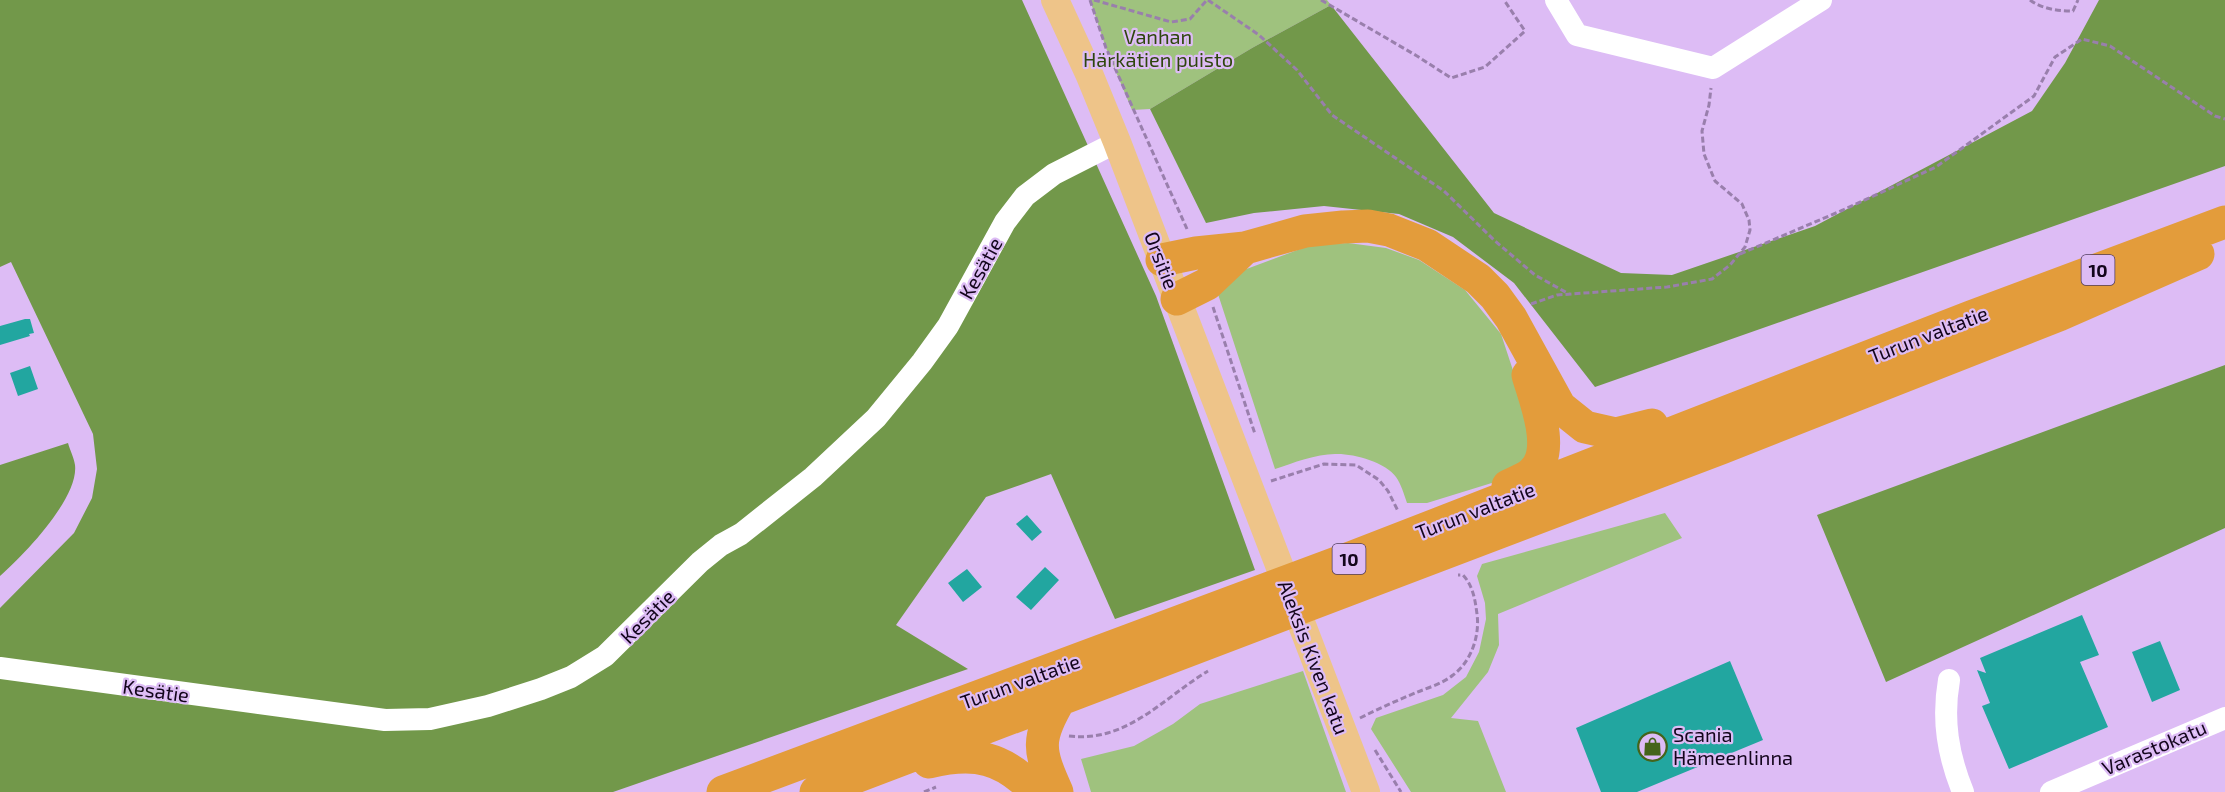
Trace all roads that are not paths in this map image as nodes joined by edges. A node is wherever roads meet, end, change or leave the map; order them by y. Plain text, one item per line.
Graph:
1 (1054, 0) edge
2 (1556, 0) edge
3 (1821, 0) edge
4 (1117, 142) junction
5 (2225, 222) edge
6 (2225, 243) edge
7 (1245, 248) junction
8 (1162, 260) junction
9 (1177, 299) junction
10 (1509, 315) junction
11 (1971, 317) junction
12 (1262, 523) joint
13 (1353, 557) junction
14 (0, 668) edge
15 (1949, 681) dead end
16 (1060, 699) junction
17 (2225, 718) edge
18 (851, 779) junction
19 (723, 792) edge
20 (816, 792) edge
21 (1036, 792) edge
22 (1058, 792) edge
23 (1366, 792) edge
24 (1963, 792) edge
25 (2050, 792) edge

1 - 4 main road, Orsitie
2 - 3 street
4 - 8 main road, Orsitie
4 - 14 street, Kesätie
5 - 11 highway, Turun valtatie / 10
6 - 16 highway, Turun valtatie / 10
7 - 8 highway
7 - 9 highway
7 - 10 highway
8 - 9 main road, Orsitie
9 - 12 main road, Orsitie
10 - 11 highway
10 - 13 highway
11 - 13 highway, Turun valtatie / 10
12 - 23 main road, Aleksis Kiven katu
13 - 19 highway, Turun valtatie / 10
15 - 24 street
16 - 18 highway, Turun valtatie / 10
16 - 22 highway
17 - 25 street, Varastokatu
18 - 20 highway, Turun valtatie / 10
18 - 21 highway

